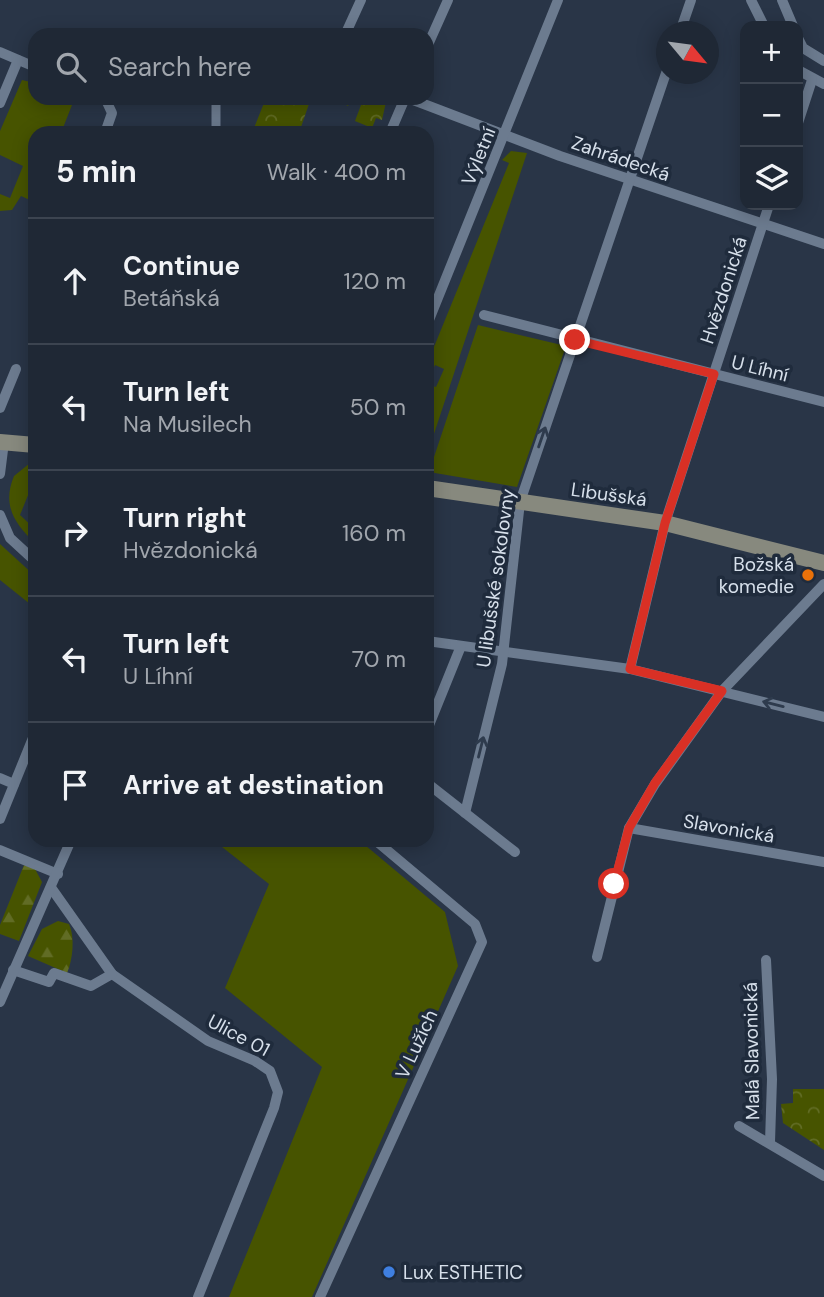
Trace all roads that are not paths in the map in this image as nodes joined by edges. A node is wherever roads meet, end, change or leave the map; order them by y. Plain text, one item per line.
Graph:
1 (360, 0) edge
2 (447, 0) edge
3 (558, 0) edge
4 (691, 0) edge
5 (751, 0) edge
6 (782, 0) edge
7 (684, 21) edge
8 (762, 21) edge
9 (791, 21) edge
10 (348, 28) edge
11 (434, 31) edge
12 (803, 48) edge
13 (0, 52) edge
14 (18, 60) junction
15 (824, 61) edge
16 (28, 64) edge
17 (803, 73) edge
18 (813, 80) junction
19 (663, 84) edge
20 (824, 84) edge
21 (0, 103) edge
22 (108, 105) edge
23 (216, 105) edge
24 (404, 105) edge
25 (425, 105) edge
26 (803, 109) edge
27 (107, 126) edge
28 (216, 126) edge
29 (393, 126) edge
30 (505, 136) junction
31 (630, 180) junction
32 (768, 210) edge
33 (763, 225) junction
34 (824, 244) edge
35 (434, 308) edge
36 (484, 315) dead end
37 (575, 340) junction
38 (16, 369) dead end
39 (714, 374) junction
40 (824, 402) edge
41 (0, 408) edge
42 (2, 442) edge
43 (28, 444) edge
44 (0, 474) edge
45 (434, 489) edge
46 (520, 502) junction
47 (0, 515) edge
48 (665, 523) junction
49 (28, 555) edge
50 (824, 563) edge
51 (824, 584) edge
52 (434, 641) edge
53 (461, 646) junction
54 (502, 650) junction
55 (630, 669) junction
56 (722, 691) junction
57 (434, 713) edge
58 (824, 717) edge
59 (28, 750) edge
60 (0, 778) edge
61 (14, 784) junction
62 (434, 789) edge
63 (465, 813) junction
64 (0, 819) edge
65 (629, 828) junction
66 (68, 847) edge
67 (383, 847) edge
68 (0, 850) edge
69 (515, 852) dead end
70 (824, 862) edge
71 (58, 874) junction
72 (52, 889) junction
73 (597, 957) dead end
74 (766, 960) dead end
75 (13, 970) junction
76 (112, 974) junction
77 (0, 1002) edge
78 (739, 1126) dead end
79 (770, 1142) junction
80 (824, 1176) edge
81 (198, 1297) edge
82 (320, 1297) edge

1 - 10 street
2 - 11 street
3 - 30 street, Výletní
4 - 7 street
5 - 8 street
6 - 9 street
12 - 15 street
13 - 14 street
14 - 16 street
14 - 21 street
17 - 18 street
18 - 20 street
18 - 26 street
19 - 31 street, U libušské sokolovny
22 - 27 street
23 - 28 street
24 - 29 street
25 - 30 street, Zahrádecká
30 - 31 street, Zahrádecká
30 - 35 street, Výletní
31 - 33 street, Zahrádecká
31 - 37 street, U libušské sokolovny
32 - 33 street, Hvězdonická
33 - 34 street, Zahrádecká
33 - 39 street, Hvězdonická
36 - 37 street, U Líhní
37 - 39 street, U Líhní
46 -> 37 street, U libušské sokolovny
38 - 41 street
39 - 40 street, U Líhní
39 - 48 street, Hvězdonická
42 - 43 main road
42 - 44 street
45 - 46 main road, Libušská
46 - 48 main road, Libušská
46 - 54 street, U libušské sokolovny
47 - 49 street
48 - 50 main road, Libušská
48 - 55 street, Hvězdonická
51 - 56 street
52 - 53 street
53 - 54 street
53 - 57 street
54 - 55 street
63 -> 54 street, U libušské sokolovny
55 - 56 street
58 -> 56 street
56 - 65 street
59 - 61 street
60 - 61 street
61 - 64 street
62 - 63 street
63 - 69 street
65 - 70 street, Slavonická
65 - 73 street
66 - 71 street
67 - 82 street, V Lužích
68 - 71 street
71 - 72 street
72 - 75 street
72 - 76 street, Ulice 01
74 - 79 street, Malá Slavonická
75 - 76 street
75 - 77 street
76 - 81 street, Ulice 01
78 - 79 street
79 - 80 street

